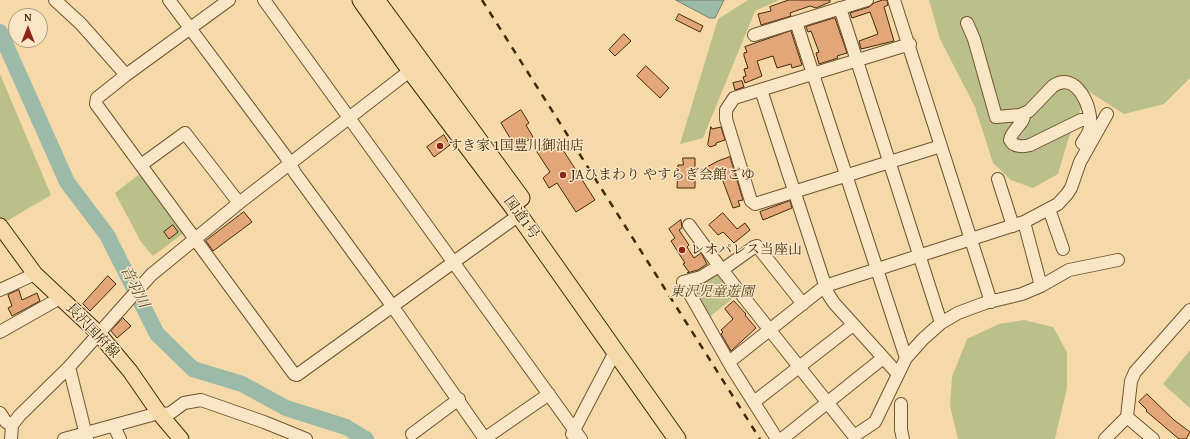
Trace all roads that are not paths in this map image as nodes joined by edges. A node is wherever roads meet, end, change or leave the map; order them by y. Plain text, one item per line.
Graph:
1 (55, 0) edge
2 (169, 0) edge
3 (229, 0) edge
4 (264, 0) edge
5 (361, 0) edge
6 (376, 0) edge
7 (867, 0) edge
8 (894, 0) edge
9 (840, 8) junction
10 (796, 22) junction
11 (967, 23) dead end
12 (190, 30) junction
13 (754, 35) dead end
14 (910, 44) junction
15 (856, 60) junction
16 (416, 66) junction
17 (126, 74) junction
18 (814, 74) junction
19 (761, 90) junction
20 (1024, 114) junction
21 (1107, 114) dead end
22 (351, 118) junction
23 (1090, 120) junction
24 (941, 146) junction
25 (889, 163) junction
26 (141, 165) junction
27 (290, 165) junction
28 (846, 176) junction
29 (998, 179) dead end
30 (795, 191) junction
31 (1067, 194) junction
32 (240, 203) junction
33 (1049, 209) junction
34 (519, 215) junction
35 (1018, 224) junction
36 (689, 225) dead end
37 (0, 226) edge
38 (196, 238) junction
39 (971, 240) junction
40 (1063, 249) dead end
41 (920, 256) junction
42 (1118, 260) dead end
43 (455, 262) junction
44 (721, 268) junction
45 (876, 270) junction
46 (35, 274) junction
47 (825, 286) junction
48 (1040, 286) junction
49 (0, 290) edge
50 (60, 298) junction
51 (990, 302) junction
52 (803, 304) junction
53 (393, 307) junction
54 (1190, 310) edge
55 (941, 323) junction
56 (853, 325) junction
57 (771, 330) junction
58 (0, 332) edge
59 (98, 333) junction
60 (616, 350) junction
61 (883, 358) junction
62 (906, 358) junction
63 (729, 362) junction
64 (69, 367) junction
65 (799, 367) junction
66 (898, 374) junction
67 (549, 394) junction
68 (459, 399) junction
69 (754, 402) junction
70 (827, 402) junction
71 (901, 404) dead end
72 (0, 413) edge
73 (160, 413) junction
74 (1127, 417) junction
75 (12, 425) junction
76 (114, 426) junction
77 (412, 434) dead end
78 (572, 434) edge
79 (86, 437) edge
80 (851, 438) edge
81 (11, 439) edge
82 (64, 439) edge
83 (120, 439) edge
84 (181, 439) edge
85 (306, 439) edge
86 (485, 439) edge
87 (581, 439) edge
88 (678, 439) edge
89 (688, 439) edge
90 (777, 439) edge
91 (782, 439) edge
92 (903, 439) edge
93 (1105, 439) edge
94 (1153, 439) edge

1 - 17 street
2 - 12 street
3 - 12 street
4 - 22 street
5 - 16 highway, 国道1号
6 - 16 highway, 国道1号
7 - 9 street
8 - 14 street
9 - 10 street
9 - 15 street
10 - 13 street
10 - 18 street
11 - 20 street
12 - 17 street
12 - 27 street
14 - 15 street
14 - 24 street
15 - 18 street
15 - 25 street
16 - 22 street
16 - 34 highway, 国道1号
16 - 89 highway, 国道1号
17 - 26 street
18 - 19 street
18 - 28 street
19 - 30 street
19 - 30 street
20 - 23 street
20 - 23 street
21 - 31 street
22 - 27 street
22 - 43 street
23 - 31 street
24 - 25 street
24 - 39 street
25 - 28 street
25 - 41 street
26 - 32 street
26 - 38 street
27 - 32 street
27 - 53 street
28 - 30 street
28 - 45 street
29 - 35 street
30 - 47 street
31 - 33 street
32 - 38 street
33 - 35 street
33 - 40 street
34 - 43 street
34 - 60 highway, 国道1号
35 - 39 street
35 - 48 street
36 - 44 street
37 - 46 main road, 長沢国府線
38 - 53 street
38 - 59 street
39 - 41 street
39 - 51 street
41 - 45 street
41 - 55 street
42 - 48 street
43 - 53 street
43 - 67 street
44 - 52 street
44 - 57 street
44 - 63 street
45 - 47 street
45 - 62 street
46 - 49 street
46 - 50 main road, 長沢国府線
47 - 52 street
47 - 56 street
48 - 51 street
50 - 58 street
50 - 59 main road, 長沢国府線
51 - 55 street
52 - 57 street
53 - 68 street
54 - 74 street
55 - 62 street
56 - 61 street
56 - 65 street
57 - 63 street
57 - 65 street
59 - 64 street
59 - 73 main road, 長沢国府線
60 - 78 street
60 - 88 highway, 国道1号
61 - 66 street
61 - 70 street
62 - 66 street
63 - 69 street
64 - 75 street
64 - 79 street
65 - 69 street
65 - 70 street
66 - 80 street
67 - 78 street
67 - 86 street
68 - 77 street
68 - 86 street
69 - 90 street
70 - 80 street
70 - 91 street
71 - 92 street
72 - 75 street
73 - 76 street
73 - 84 main road, 長沢国府線
73 - 85 street
74 - 93 street
74 - 94 street
75 - 81 street
76 - 79 street
76 - 83 street
78 - 87 street
79 - 82 street

